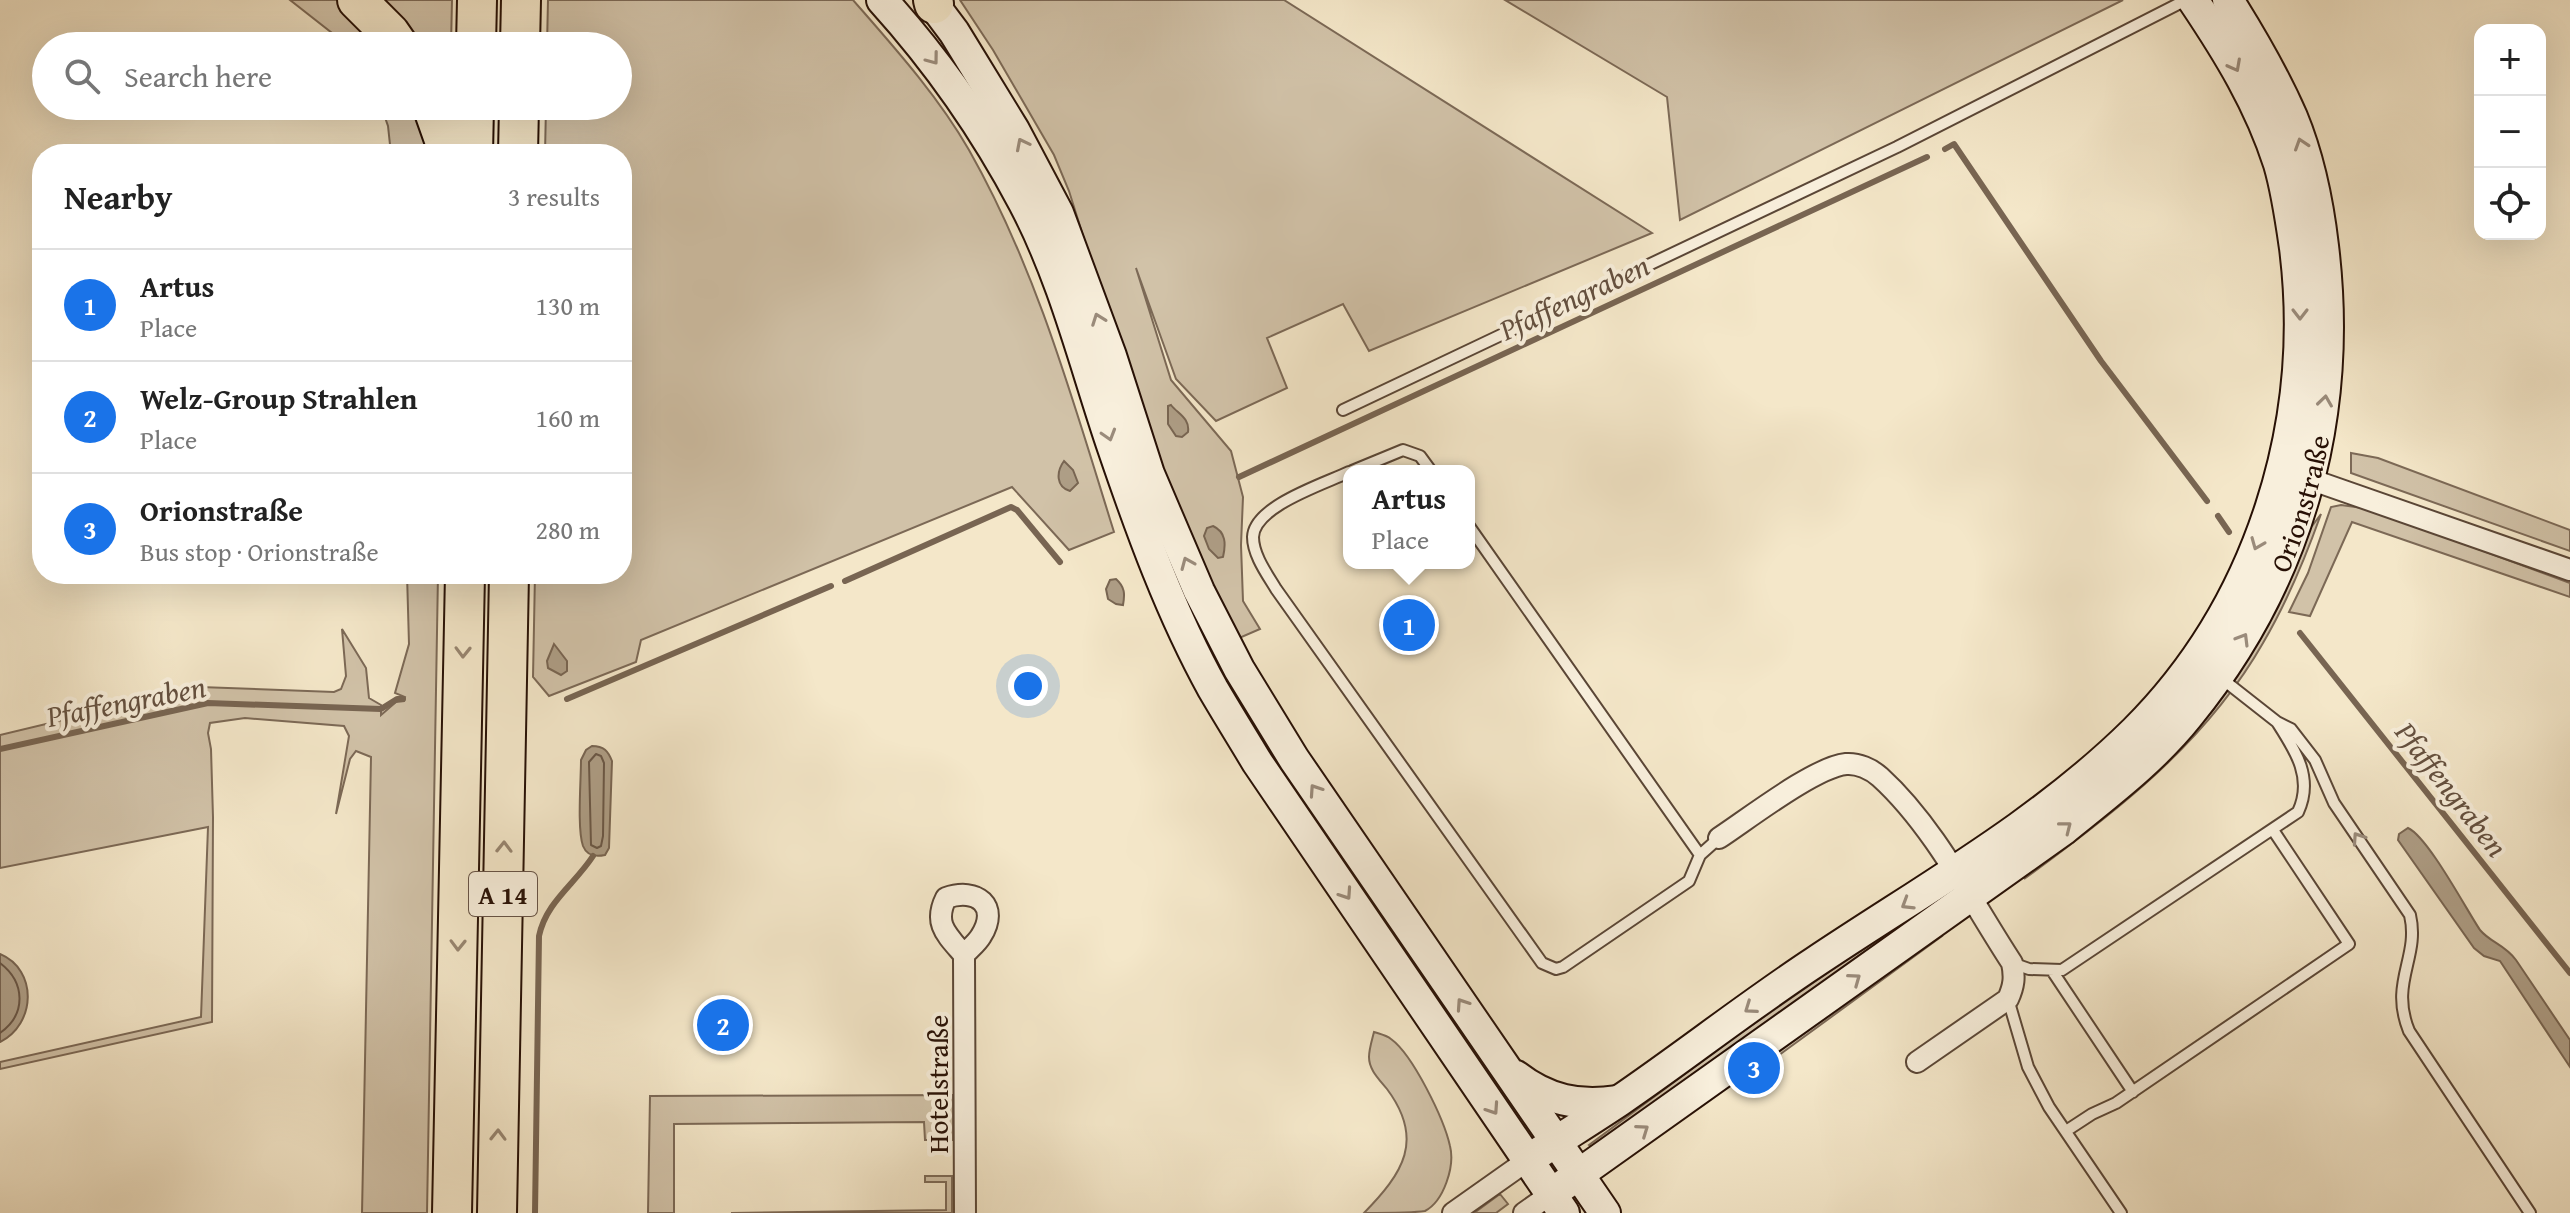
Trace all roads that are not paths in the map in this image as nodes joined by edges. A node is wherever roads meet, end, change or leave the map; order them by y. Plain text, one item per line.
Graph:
1 (357, 0) edge
2 (477, 0) edge
3 (521, 0) edge
4 (882, 0) edge
5 (2186, 0) edge
6 (2193, 0) edge
7 (2228, 0) edge
8 (932, 1) edge
9 (389, 32) edge
10 (476, 32) edge
11 (520, 32) edge
12 (437, 120) edge
13 (474, 120) edge
14 (519, 120) edge
15 (445, 144) edge
16 (473, 144) edge
17 (518, 144) edge
18 (1343, 410) dead end
19 (1367, 465) edge
20 (1427, 465) edge
21 (2296, 474) junction
22 (1343, 475) edge
23 (1475, 535) edge
24 (2570, 570) edge
25 (465, 584) edge
26 (509, 584) edge
27 (2219, 677) junction
28 (2277, 722) junction
29 (2273, 830) junction
30 (1719, 838) joint
31 (1700, 855) junction
32 (1961, 883) junction
33 (964, 955) dead end
34 (2012, 963) junction
35 (2053, 972) junction
36 (2008, 999) junction
37 (1917, 1062) dead end
38 (1506, 1069) junction
39 (2133, 1092) junction
40 (1619, 1101) junction
41 (2066, 1131) junction
42 (1556, 1141) junction
43 (1528, 1160) junction
44 (1579, 1175) junction
45 (1558, 1204) edge
46 (452, 1213) edge
47 (497, 1213) edge
48 (965, 1213) edge
49 (1453, 1213) edge
50 (1524, 1213) edge
51 (1605, 1213) edge
52 (2121, 1213) edge
53 (2530, 1213) edge

1 - 9 highway
2 - 10 highway
3 - 11 highway
4 -> 43 street
5 - 18 lane
6 -> 21 street, Orionstraße
21 -> 7 street, Orionstraße
38 -> 8 street
12 - 15 highway
13 - 16 highway
14 - 17 highway
19 - 20 lane
21 - 24 street
27 -> 21 street, Orionstraße
21 -> 32 street, Orionstraße
22 - 31 lane
23 - 31 lane
25 -> 46 highway, A 14
47 -> 26 highway, A 14
27 - 28 lane
32 -> 27 street, Orionstraße
28 - 29 lane
53 -> 28 lane
29 - 35 lane
29 - 39 lane
30 - 31 lane
30 - 32 street
32 - 34 street
32 -> 40 street, Orionstraße
44 -> 32 street, Orionstraße
33 - 48 street, Hotelstraße
34 - 35 lane
34 - 36 street
35 - 39 lane
36 - 37 street
36 - 41 lane
38 - 40 street
38 - 42 street
39 - 41 lane
40 - 42 street, Orionstraße
41 - 52 lane
42 - 43 street, Orionstraße
42 - 44 street
43 - 45 street
43 - 49 street
44 - 45 street, Orionstraße
44 - 51 street
45 - 50 street

